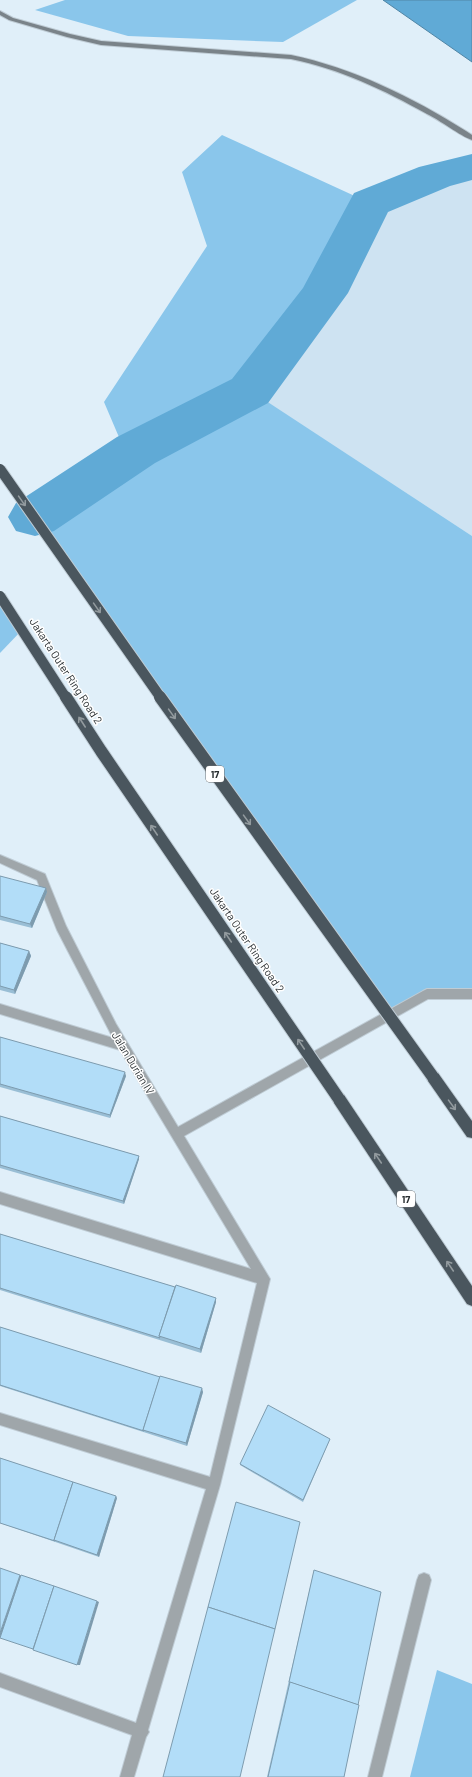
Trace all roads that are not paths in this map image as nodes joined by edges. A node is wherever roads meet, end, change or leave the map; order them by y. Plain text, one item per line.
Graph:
1 (0, 13) edge
2 (472, 138) edge
3 (0, 469) edge
4 (0, 596) edge
5 (0, 859) edge
6 (472, 994) edge
7 (0, 1009) edge
8 (122, 1046) junction
9 (472, 1132) edge
10 (176, 1134) junction
11 (0, 1198) edge
12 (264, 1279) junction
13 (472, 1299) edge
14 (0, 1419) edge
15 (214, 1485) junction
16 (424, 1580) dead end
17 (0, 1680) edge
18 (142, 1732) junction
19 (127, 1777) edge
20 (375, 1777) edge

1 - 2 street
3 -> 9 highway, 17, bridge
13 -> 4 highway, Jakarta Outer Ring Road 2 / 17, bridge
5 - 8 street, Jalan Durian IV
6 - 10 street
7 - 8 street
8 - 10 street, Jalan Durian IV
10 - 12 street, Jalan Durian IV
11 - 12 street
12 - 15 street
14 - 15 street
15 - 18 street
16 - 20 street
17 - 18 street
18 - 19 street

